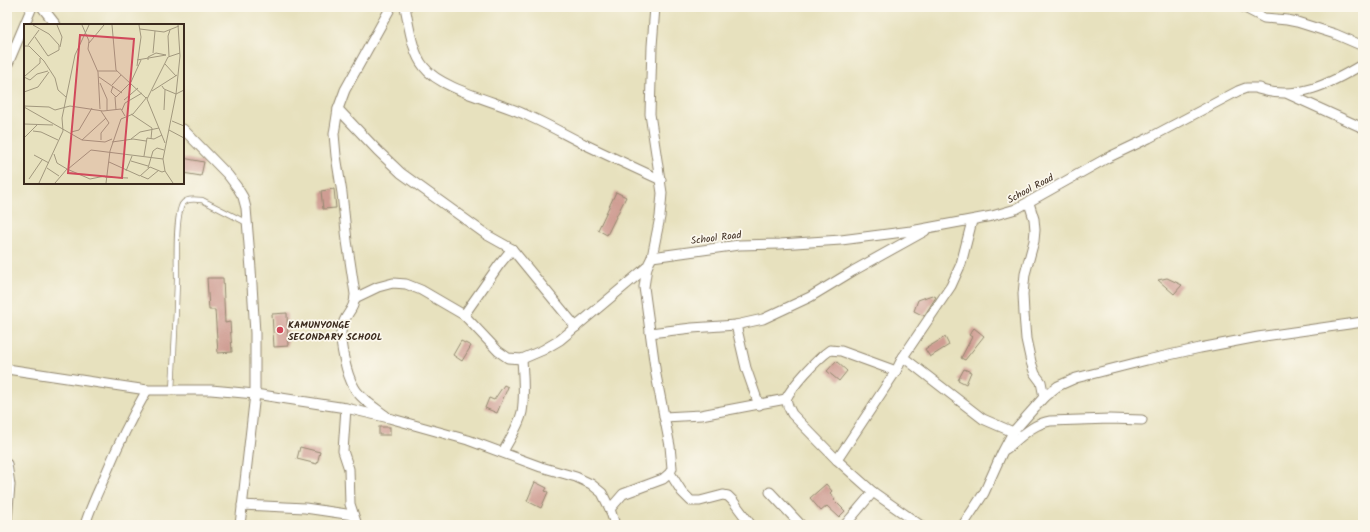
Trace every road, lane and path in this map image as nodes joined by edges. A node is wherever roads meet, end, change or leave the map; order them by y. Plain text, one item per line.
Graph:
1 (32, 7) edge
2 (42, 7) edge
3 (391, 7) edge
4 (405, 7) edge
5 (655, 7) edge
6 (1243, 7) edge
7 (25, 24) edge
8 (55, 24) edge
9 (24, 26) edge
10 (1363, 46) edge
11 (1363, 64) edge
12 (7, 66) edge
13 (1286, 93) junction
14 (338, 109) junction
15 (1363, 128) edge
16 (184, 130) edge
17 (660, 180) junction
18 (1029, 203) junction
19 (972, 221) junction
20 (247, 223) junction
21 (933, 227) junction
22 (512, 249) junction
23 (652, 257) junction
24 (647, 267) junction
25 (355, 298) junction
26 (464, 315) junction
27 (1363, 322) edge
28 (736, 325) junction
29 (576, 327) junction
30 (650, 333) junction
31 (903, 357) junction
32 (522, 359) junction
33 (7, 369) edge
34 (896, 371) junction
35 (147, 390) junction
36 (172, 390) junction
37 (255, 394) junction
38 (1044, 398) junction
39 (786, 399) junction
40 (759, 405) junction
41 (346, 408) junction
42 (664, 417) junction
43 (389, 418) junction
44 (1142, 420) dead end
45 (1013, 432) junction
46 (503, 452) junction
47 (1002, 453) junction
48 (837, 460) junction
49 (7, 464) edge
50 (670, 473) junction
51 (770, 492) dead end
52 (873, 492) junction
53 (242, 505) junction
54 (610, 509) junction
55 (353, 515) junction
56 (7, 520) edge
57 (85, 525) edge
58 (240, 525) edge
59 (357, 525) edge
60 (615, 525) edge
61 (751, 525) edge
62 (801, 525) edge
63 (845, 525) edge
64 (920, 525) edge
65 (963, 525) edge

1 - 7 street
2 - 8 street
3 - 14 street
4 - 17 street
5 - 17 street
6 - 10 street
9 - 12 street
11 - 13 street, School Road
13 - 15 street
13 - 18 street, School Road
14 - 22 street
14 - 25 street
16 - 20 street
17 - 23 street
18 - 19 street, School Road
18 - 38 street
19 - 21 street, School Road
19 - 31 street
20 - 36 lane
20 - 37 street
21 - 23 street, School Road
21 - 28 street
22 - 26 street
22 - 29 street
23 - 24 street
24 - 29 street
24 - 30 street
25 - 26 street
25 - 43 street
26 - 32 street
27 - 38 street
28 - 30 street
28 - 40 street
29 - 32 street
30 - 42 street
31 - 34 street
31 - 45 street
32 - 46 street
33 - 35 street
34 - 39 street
34 - 48 street
35 - 36 street
35 - 57 street
36 - 37 street
37 - 41 street
37 - 53 street
38 - 45 street
39 - 40 street
39 - 48 street
40 - 42 street
41 - 43 street
41 - 55 street
42 - 50 street
43 - 46 street
44 - 47 street
45 - 47 street
46 - 54 street
47 - 65 street
48 - 52 street
49 - 56 street
50 - 54 street
50 - 61 street
51 - 62 street
52 - 63 street
52 - 64 street
53 - 55 street
53 - 58 street
54 - 60 street
55 - 59 street

